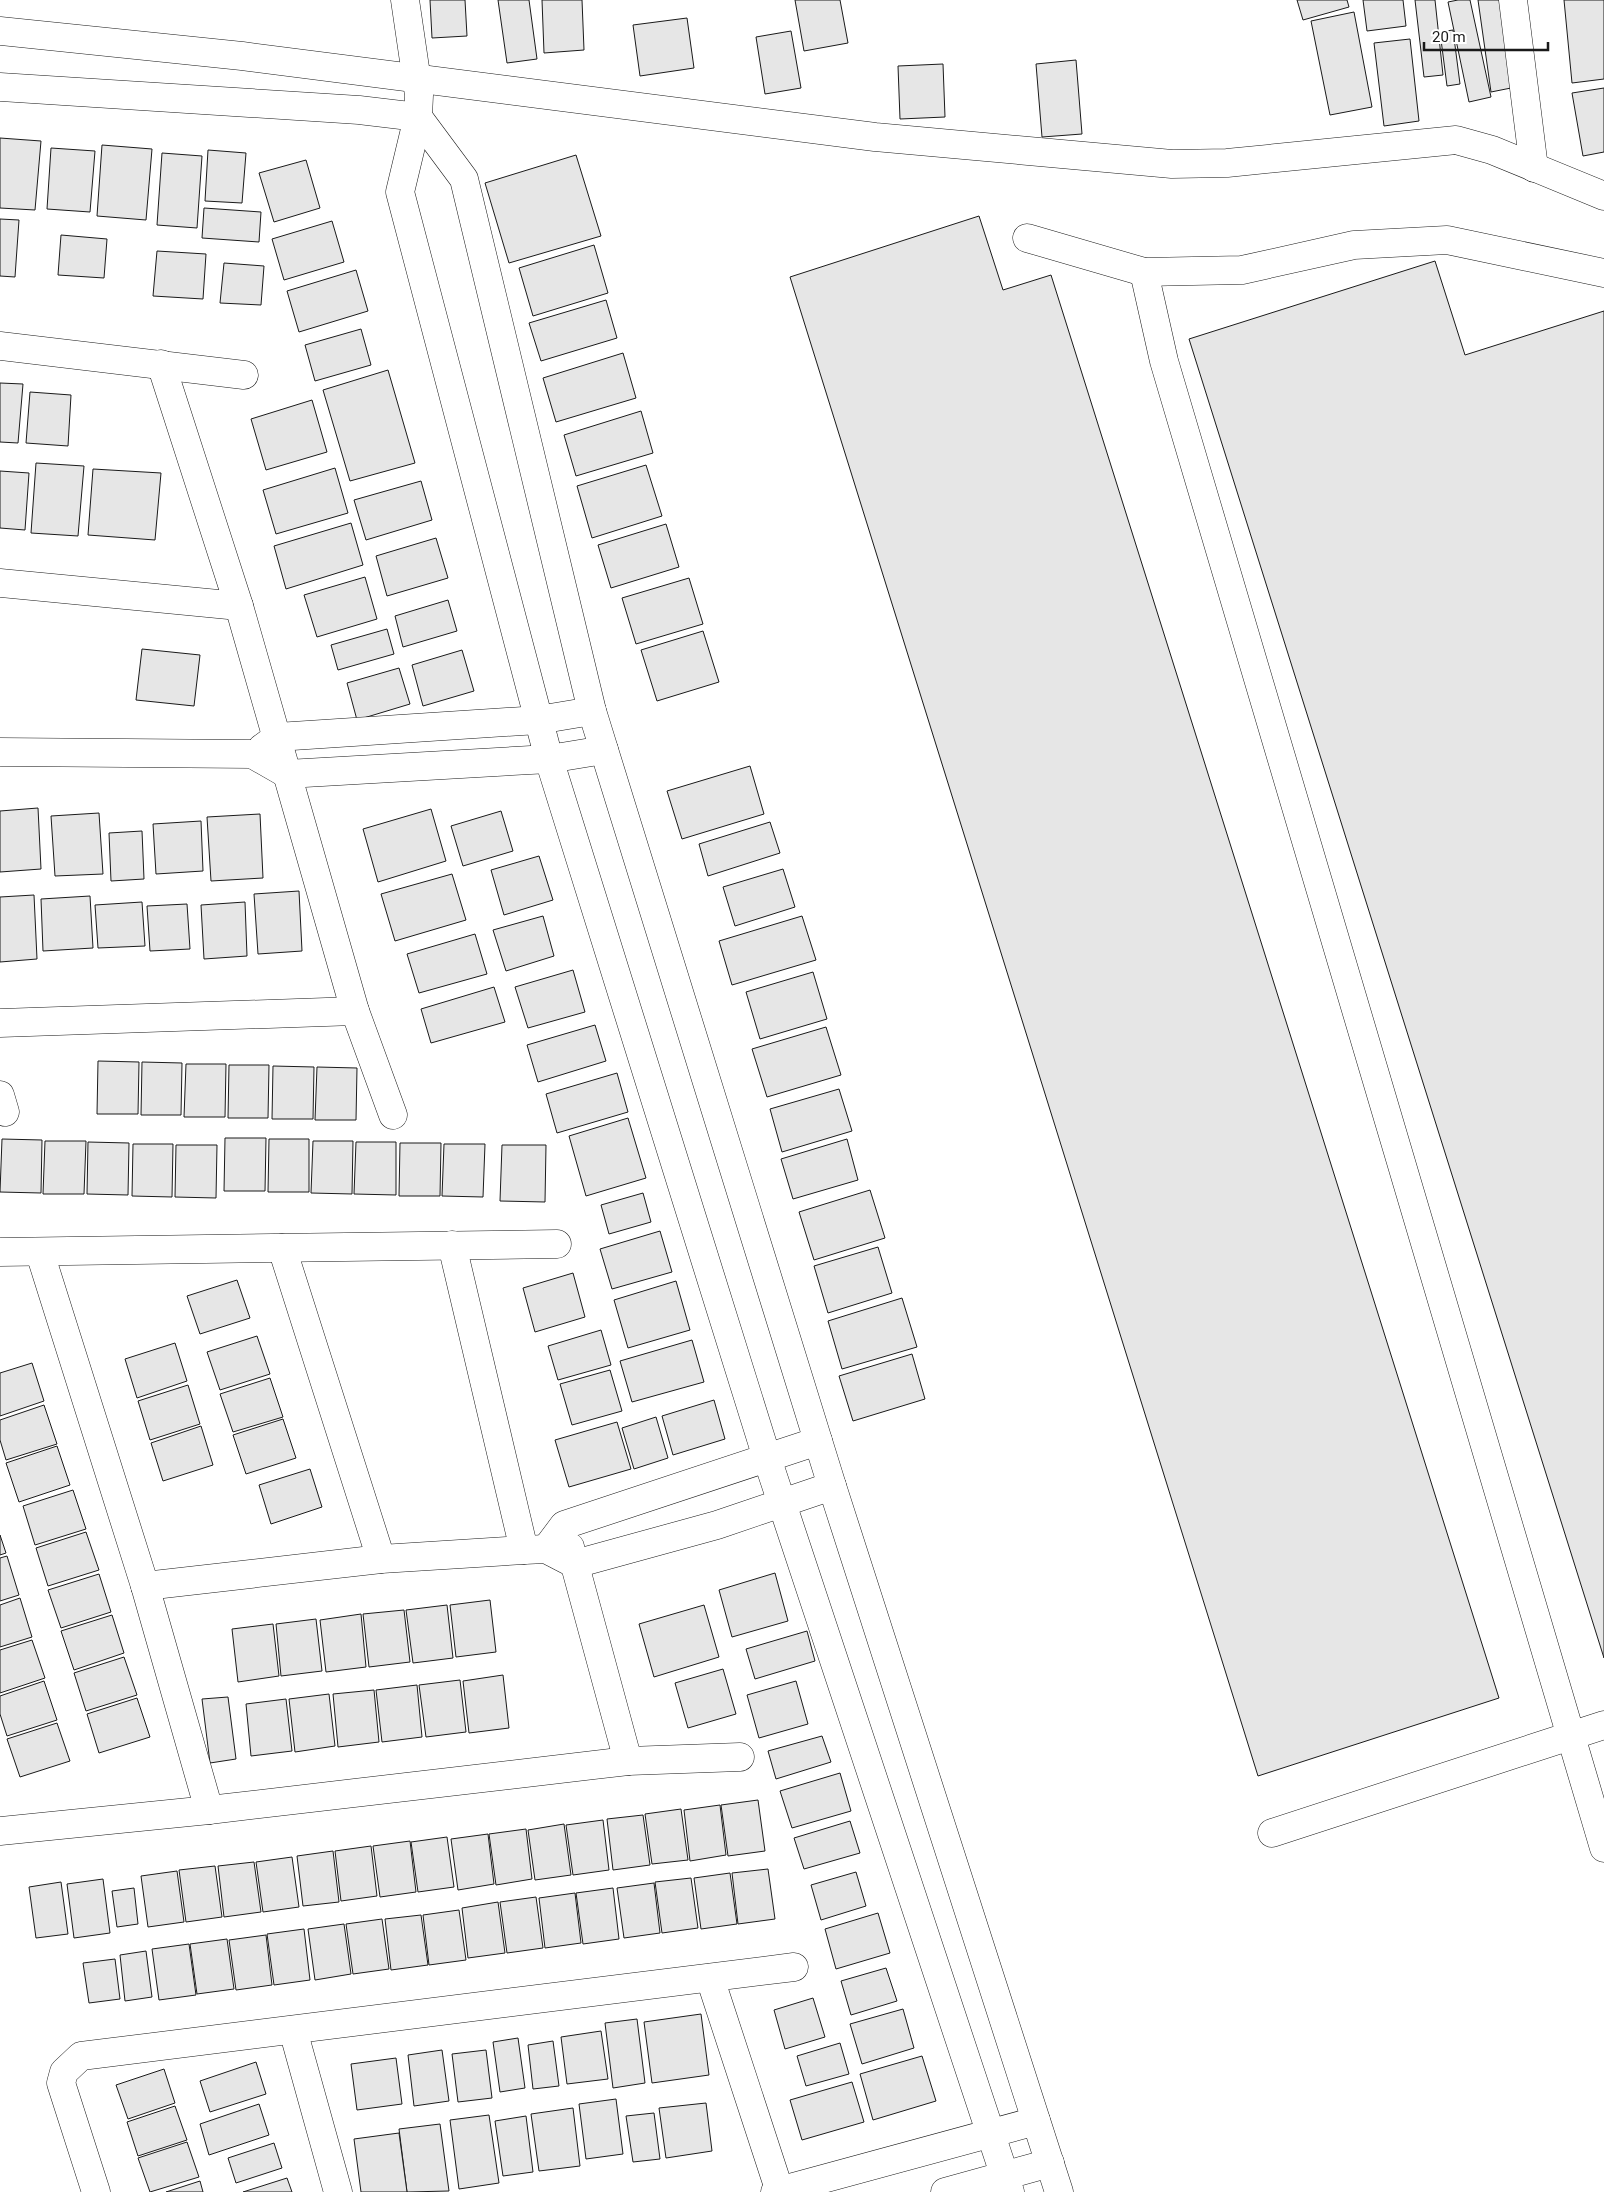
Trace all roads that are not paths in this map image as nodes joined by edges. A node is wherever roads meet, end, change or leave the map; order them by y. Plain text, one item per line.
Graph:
1 (405, 0) edge
2 (1513, 0) edge
3 (0, 31) edge
4 (416, 79) junction
5 (0, 87) edge
6 (418, 117) junction
7 (1534, 168) junction
8 (1604, 196) edge
9 (1027, 238) dead end
10 (1144, 272) junction
11 (1604, 273) edge
12 (0, 346) edge
13 (161, 364) junction
14 (244, 375) dead end
15 (0, 583) edge
16 (239, 606) junction
17 (592, 710) junction
18 (538, 720) junction
19 (277, 737) junction
20 (604, 750) junction
21 (0, 752) edge
22 (252, 754) junction
23 (549, 759) junction
24 (287, 774) junction
25 (355, 1011) junction
26 (0, 1023) edge
27 (393, 1115) dead end
28 (557, 1244) dead end
29 (452, 1245) junction
30 (282, 1248) junction
31 (0, 1252) edge
32 (40, 1253) junction
33 (818, 1441) junction
34 (767, 1458) junction
35 (832, 1486) junction
36 (783, 1504) junction
37 (564, 1525) junction
38 (535, 1550) junction
39 (381, 1559) junction
40 (574, 1564) junction
41 (144, 1586) junction
42 (1604, 1725) edge
43 (1570, 1735) junction
44 (740, 1757) dead end
45 (628, 1761) junction
46 (209, 1810) junction
47 (0, 1831) edge
48 (1272, 1833) dead end
49 (1604, 1848) edge
50 (794, 1967) dead end
51 (710, 1978) junction
52 (293, 2030) junction
53 (1036, 2121) junction
54 (992, 2132) junction
55 (1050, 2163) junction
56 (1007, 2183) edge
57 (778, 2191) edge
58 (96, 2192) edge
59 (338, 2192) edge
60 (945, 2192) edge
61 (1059, 2192) edge

1 - 4 street
2 - 7 street
3 - 4 street
4 - 6 street
4 - 7 street
5 - 6 street
6 - 17 street
6 - 18 street
7 - 8 street
9 - 10 street
10 - 11 street
10 - 43 street
12 - 13 street
13 - 14 street
13 - 16 street
15 - 16 street
16 - 19 street
17 - 18 street
17 - 20 street
18 - 19 street
18 - 23 street
19 - 22 street
19 - 24 street
20 - 23 street
20 - 33 street
21 - 22 street
22 - 24 street
23 - 24 street
23 - 34 street
24 - 25 street
25 - 26 street
25 - 27 street
28 - 29 street
29 - 30 street
29 - 38 street
30 - 32 street
30 - 39 street
31 - 32 street
32 - 41 street
33 - 34 street
33 - 35 street
34 - 36 street
34 - 37 street
35 - 36 street
35 - 53 street
36 - 40 street
36 - 54 street
37 - 38 street
37 - 40 street
38 - 39 street
38 - 40 street
39 - 41 street
40 - 45 street
41 - 46 street
42 - 43 street
43 - 48 street
43 - 49 street
44 - 45 street
45 - 46 street
46 - 47 street
50 - 51 street
51 - 52 street
51 - 57 street
52 - 58 street
52 - 59 street
53 - 54 street
53 - 55 street
54 - 56 street
54 - 57 street
55 - 56 street
55 - 61 street
56 - 60 street

